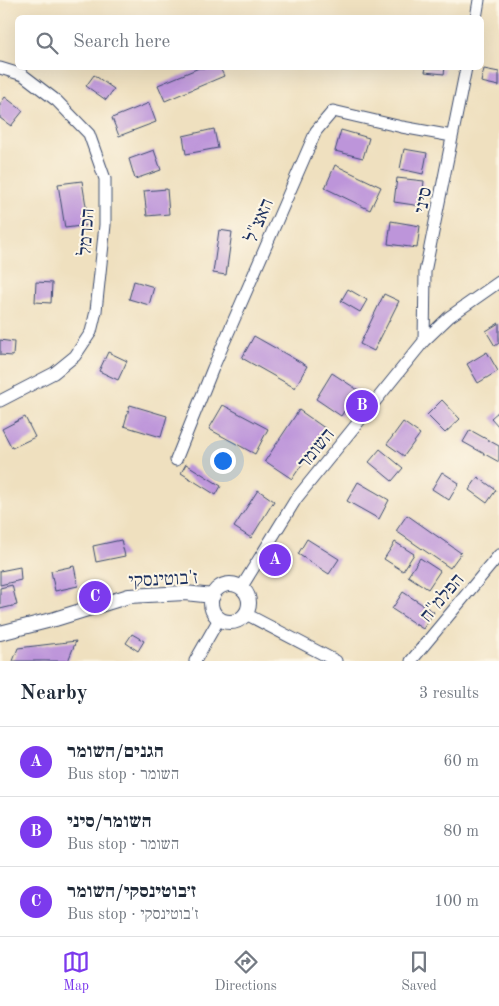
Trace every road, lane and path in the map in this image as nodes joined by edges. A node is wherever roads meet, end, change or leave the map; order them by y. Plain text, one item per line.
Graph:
1 (480, 0) edge
2 (477, 15) edge
3 (0, 68) edge
4 (466, 70) edge
5 (452, 136) junction
6 (499, 282) edge
7 (424, 341) junction
8 (0, 401) edge
9 (176, 460) dead end
10 (499, 555) edge
11 (241, 588) junction
12 (213, 596) junction
13 (246, 614) junction
14 (219, 619) junction
15 (0, 633) edge
16 (195, 661) edge
17 (336, 661) edge
18 (411, 661) edge

1 - 2 street
3 - 8 street, הכרמל
4 - 5 street, סיני
5 - 7 street, סיני
5 - 9 street, האצ"ל
6 - 7 street, השומר
7 - 11 street, השומר
10 - 18 street, הפלמ"ח
11 - 12 street
11 - 13 street
12 - 14 street
12 - 15 street, ז'בוטינסקי
13 - 14 street
13 - 17 street
14 - 16 street

